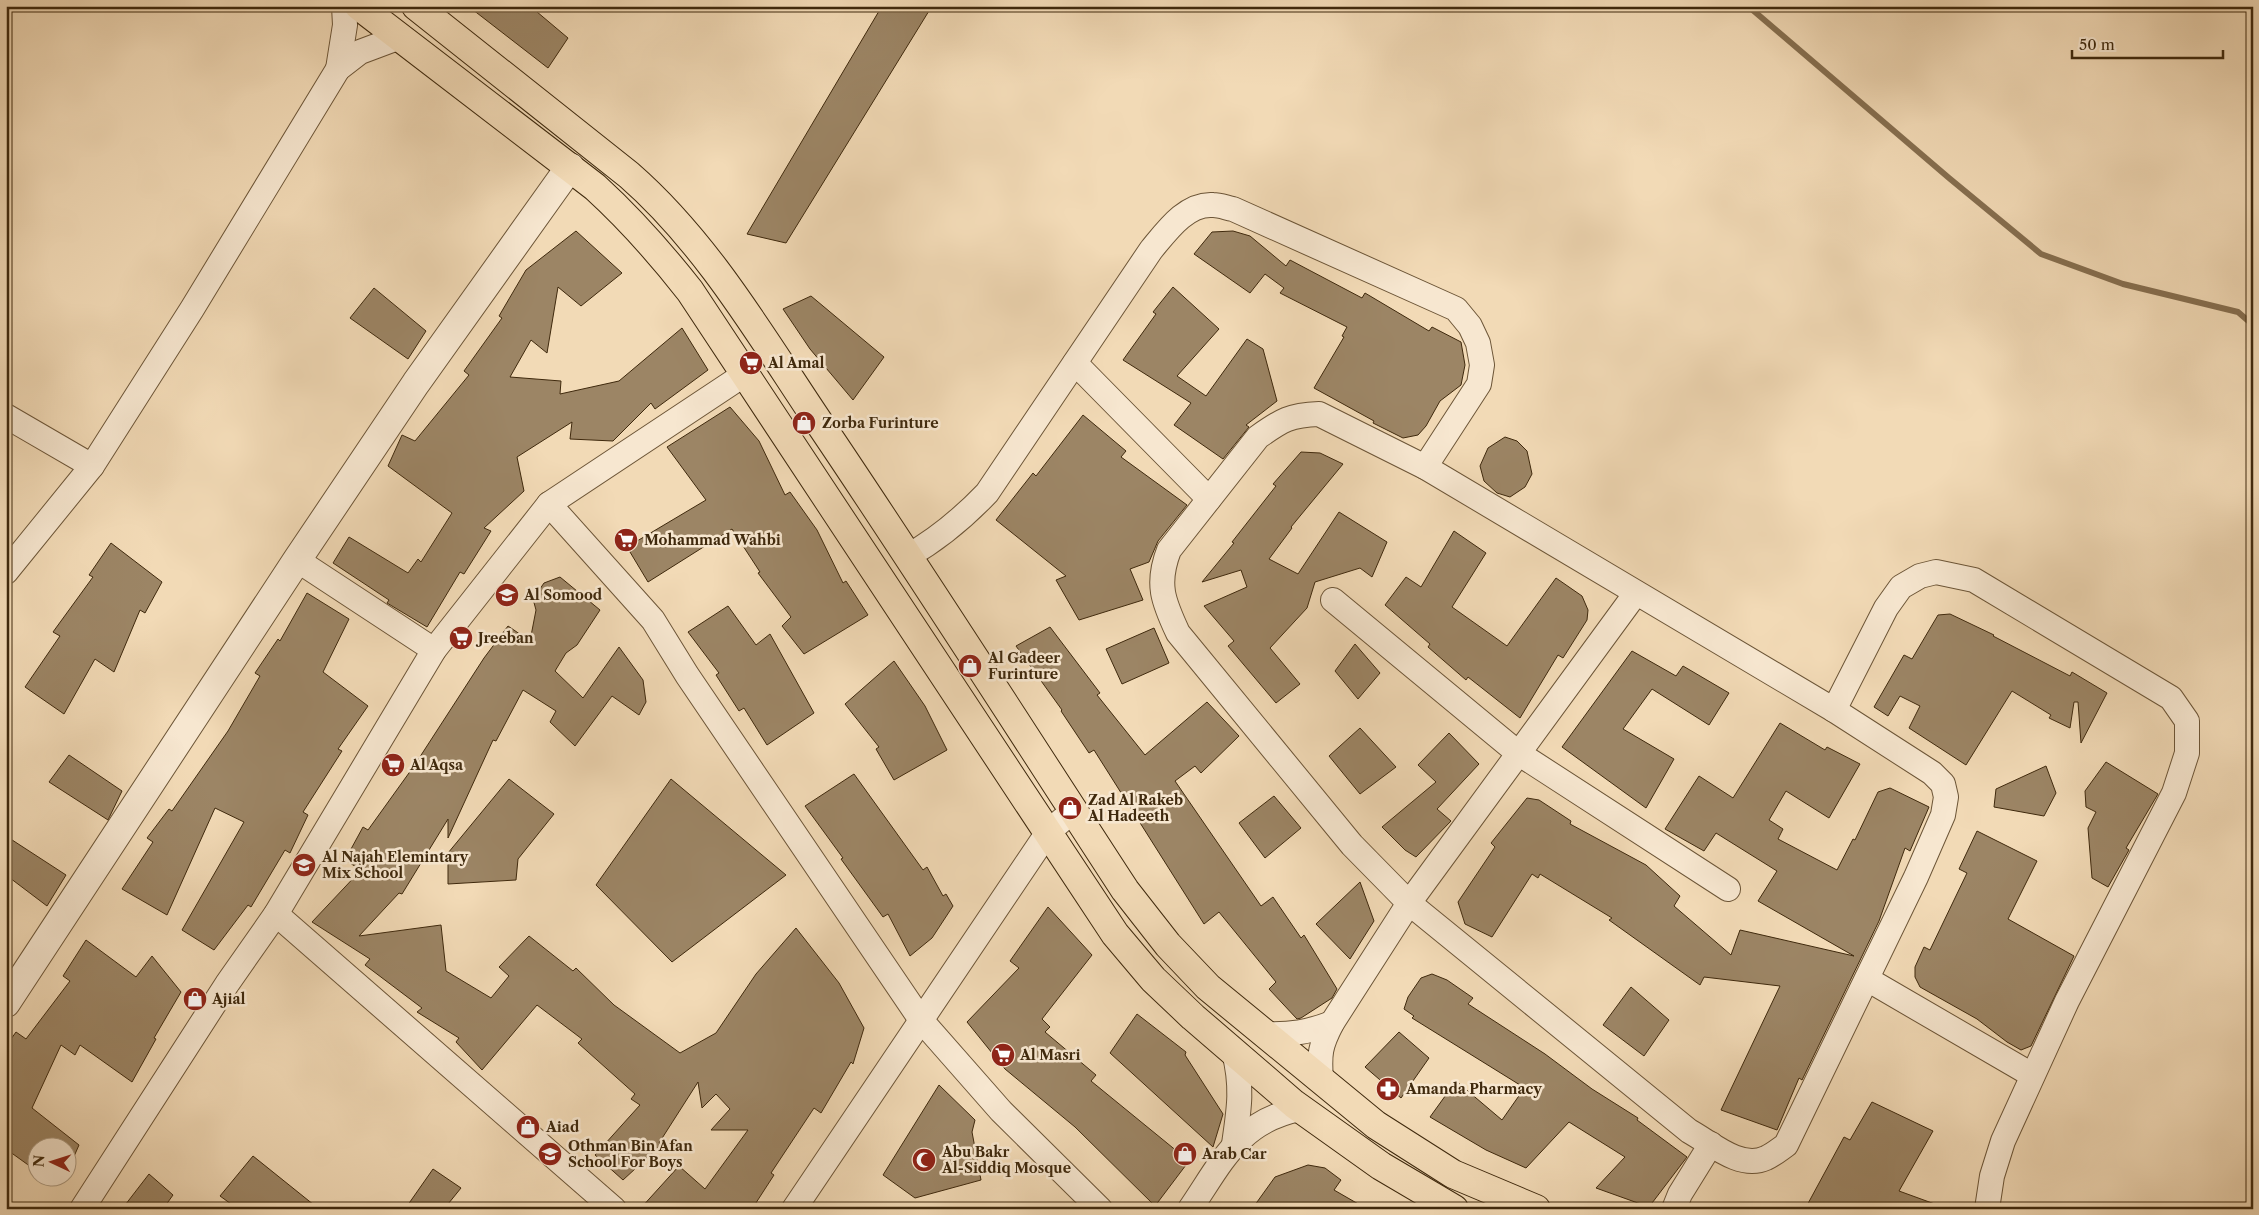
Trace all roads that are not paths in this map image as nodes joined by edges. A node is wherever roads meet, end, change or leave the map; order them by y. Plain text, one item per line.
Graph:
1 (344, 6) edge
2 (359, 6) edge
3 (416, 6) edge
4 (400, 37) junction
5 (338, 69) junction
6 (570, 167) junction
7 (1075, 363) junction
8 (745, 374) junction
9 (6, 416) edge
10 (92, 466) junction
11 (1425, 467) junction
12 (1209, 498) junction
13 (549, 504) junction
14 (908, 556) junction
15 (297, 560) junction
16 (6, 572) edge
17 (1636, 592) junction
18 (1333, 600) dead end
19 (434, 650) junction
20 (1834, 710) junction
21 (1518, 753) junction
22 (1074, 810) junction
23 (1048, 832) junction
24 (1728, 889) dead end
25 (1408, 903) junction
26 (276, 914) junction
27 (1867, 979) junction
28 (6, 1003) edge
29 (921, 1020) junction
30 (1332, 1023) junction
31 (1265, 1034) junction
32 (1234, 1052) junction
33 (2032, 1076) junction
34 (1321, 1080) junction
35 (1300, 1109) junction
36 (1234, 1144) junction
37 (1711, 1144) junction
38 (82, 1209) edge
39 (614, 1209) edge
40 (794, 1209) edge
41 (1100, 1209) edge
42 (1190, 1209) edge
43 (1454, 1209) edge
44 (1536, 1209) edge
45 (1674, 1209) edge
46 (1987, 1209) edge

1 - 5 street
2 - 4 main road
3 - 14 main road
4 - 5 street
4 - 6 main road
5 - 10 street
6 - 8 main road
6 - 15 street
7 - 11 street
7 - 12 street
7 - 14 street
8 - 13 street
8 - 23 main road
9 - 10 street
10 - 16 street
11 - 12 street
11 - 17 street
12 - 25 street
13 - 19 street
13 - 29 street
14 - 22 main road
15 - 19 street
15 - 28 street
17 - 20 street
17 - 21 street
18 - 21 street
19 - 26 street
20 - 27 street
20 - 33 street
21 - 24 street
21 - 25 street
22 - 23 street
22 - 31 main road
23 - 29 street
23 - 32 main road
25 - 30 street
25 - 37 street
26 - 38 street
26 - 39 street
27 - 33 street
27 - 37 street
29 - 40 street
29 - 41 street
30 - 31 street
30 - 34 street
31 - 34 main road
32 - 35 main road
32 - 36 street
33 - 46 street
34 - 44 main road
35 - 36 street
35 - 43 main road
36 - 42 street
37 - 45 street

